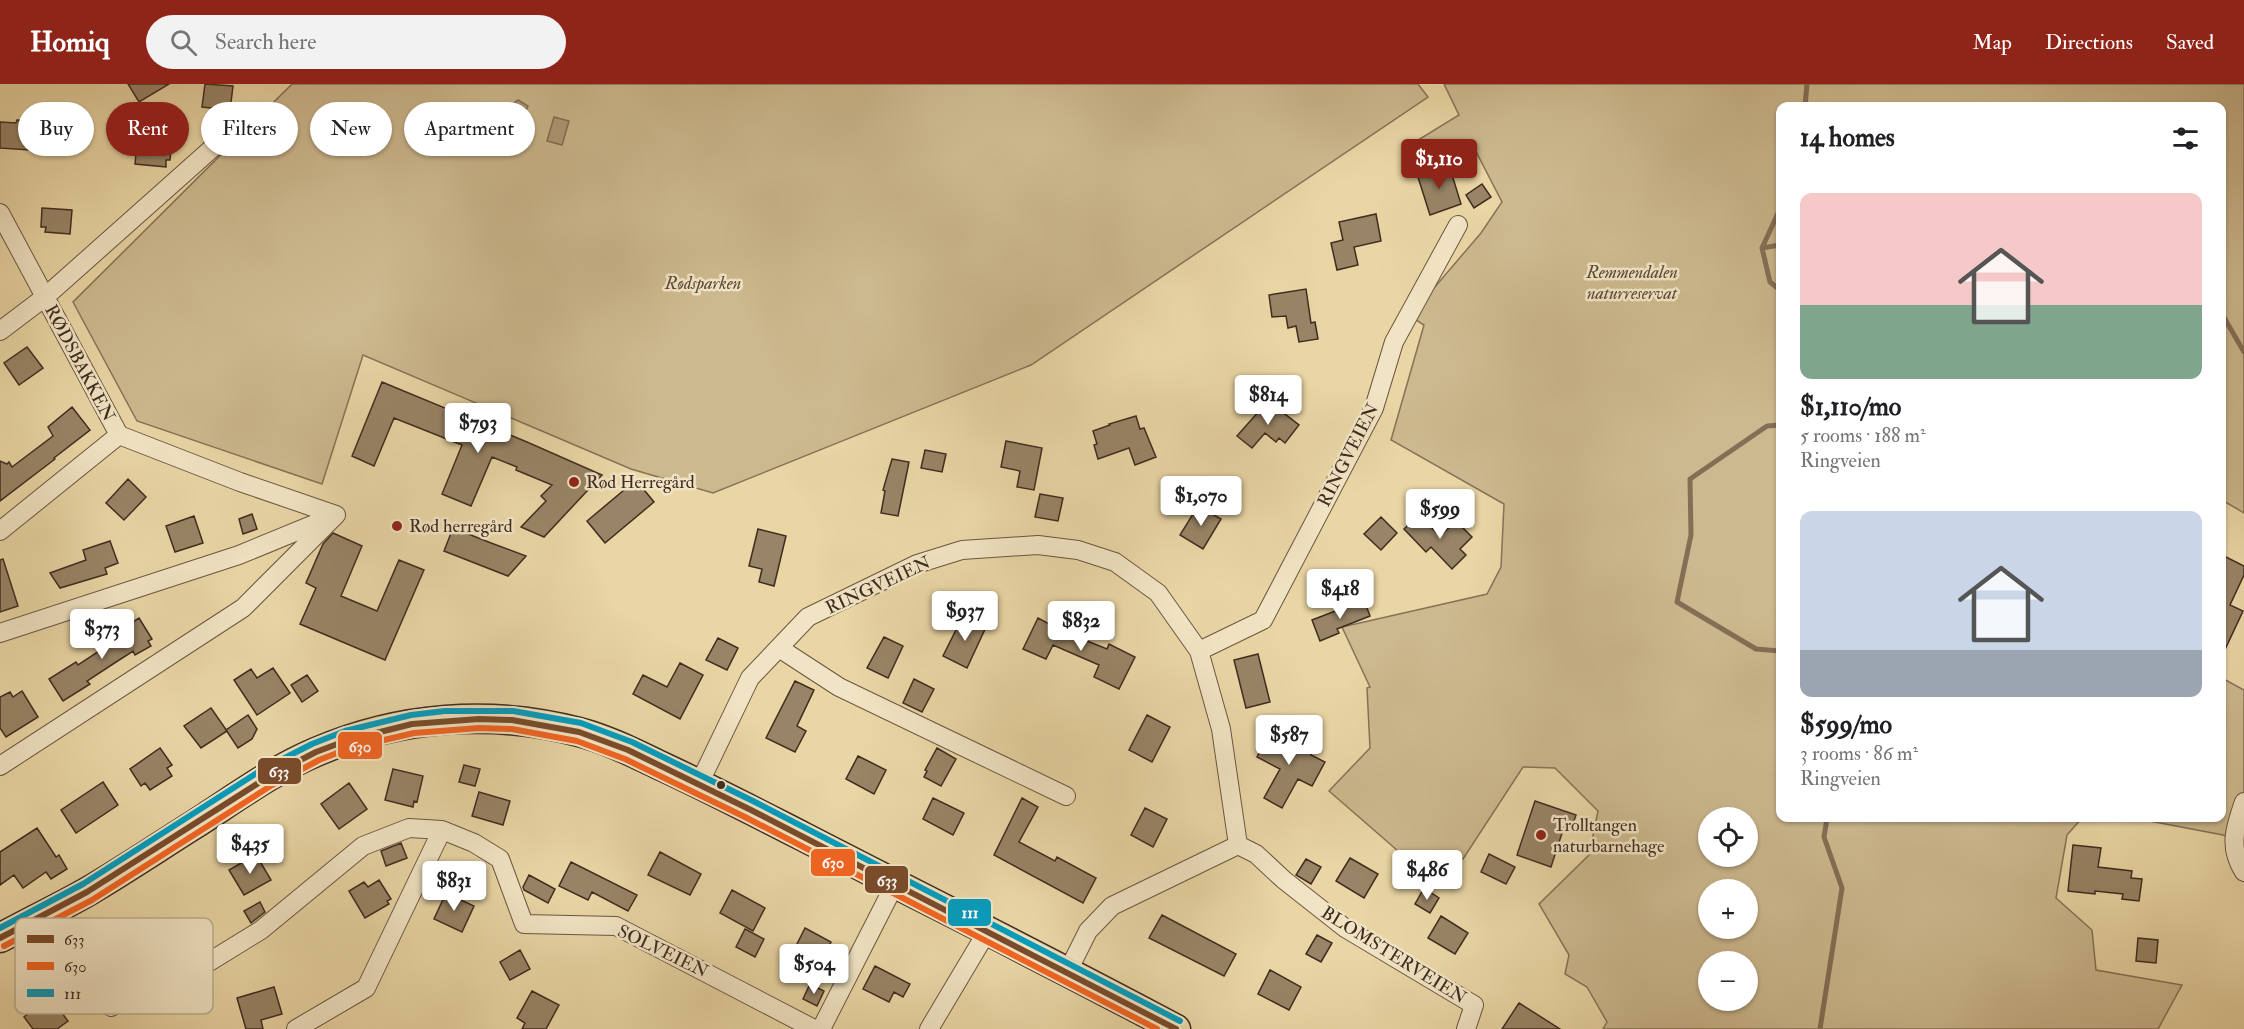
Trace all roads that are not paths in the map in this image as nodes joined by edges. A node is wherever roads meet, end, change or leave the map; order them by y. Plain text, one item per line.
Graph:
1 (203, 156) edge
2 (0, 213) edge
3 (1458, 225) dead end
4 (45, 297) junction
5 (0, 331) edge
6 (119, 435) junction
7 (336, 515) junction
8 (0, 531) edge
9 (0, 633) edge
10 (779, 648) junction
11 (1199, 651) junction
12 (0, 766) edge
13 (699, 784) junction
14 (1066, 796) dead end
15 (2244, 802) edge
16 (442, 830) junction
17 (1238, 844) junction
18 (2244, 872) edge
19 (895, 884) junction
20 (38, 918) edge
21 (15, 930) edge
22 (988, 930) junction
23 (0, 938) edge
24 (213, 960) edge
25 (1068, 971) junction
26 (296, 1029) edge
27 (814, 1029) edge
28 (821, 1029) edge
29 (929, 1029) edge
30 (1176, 1029) edge
31 (1466, 1029) edge

1 - 4 street
2 - 4 street, RØDSBAKKEN
3 - 11 street, RINGVEIEN
4 - 5 street
4 - 6 street, RØDSBAKKEN
6 - 7 street, RØDSBAKKEN
6 - 8 street
7 - 9 street
7 - 12 street
10 - 11 street, RINGVEIEN
10 - 13 street, RINGVEIEN
10 - 14 street
11 - 17 street, RINGVEIEN
13 - 19 highway
13 - 20 highway
15 - 18 street
16 - 24 street
16 - 26 street
16 - 27 street, SOLVEIEN
17 - 25 street
17 - 31 street, BLOMSTERVEIEN
19 - 22 highway
19 - 28 street
21 - 23 highway
22 - 25 highway
22 - 29 street
25 - 30 highway

